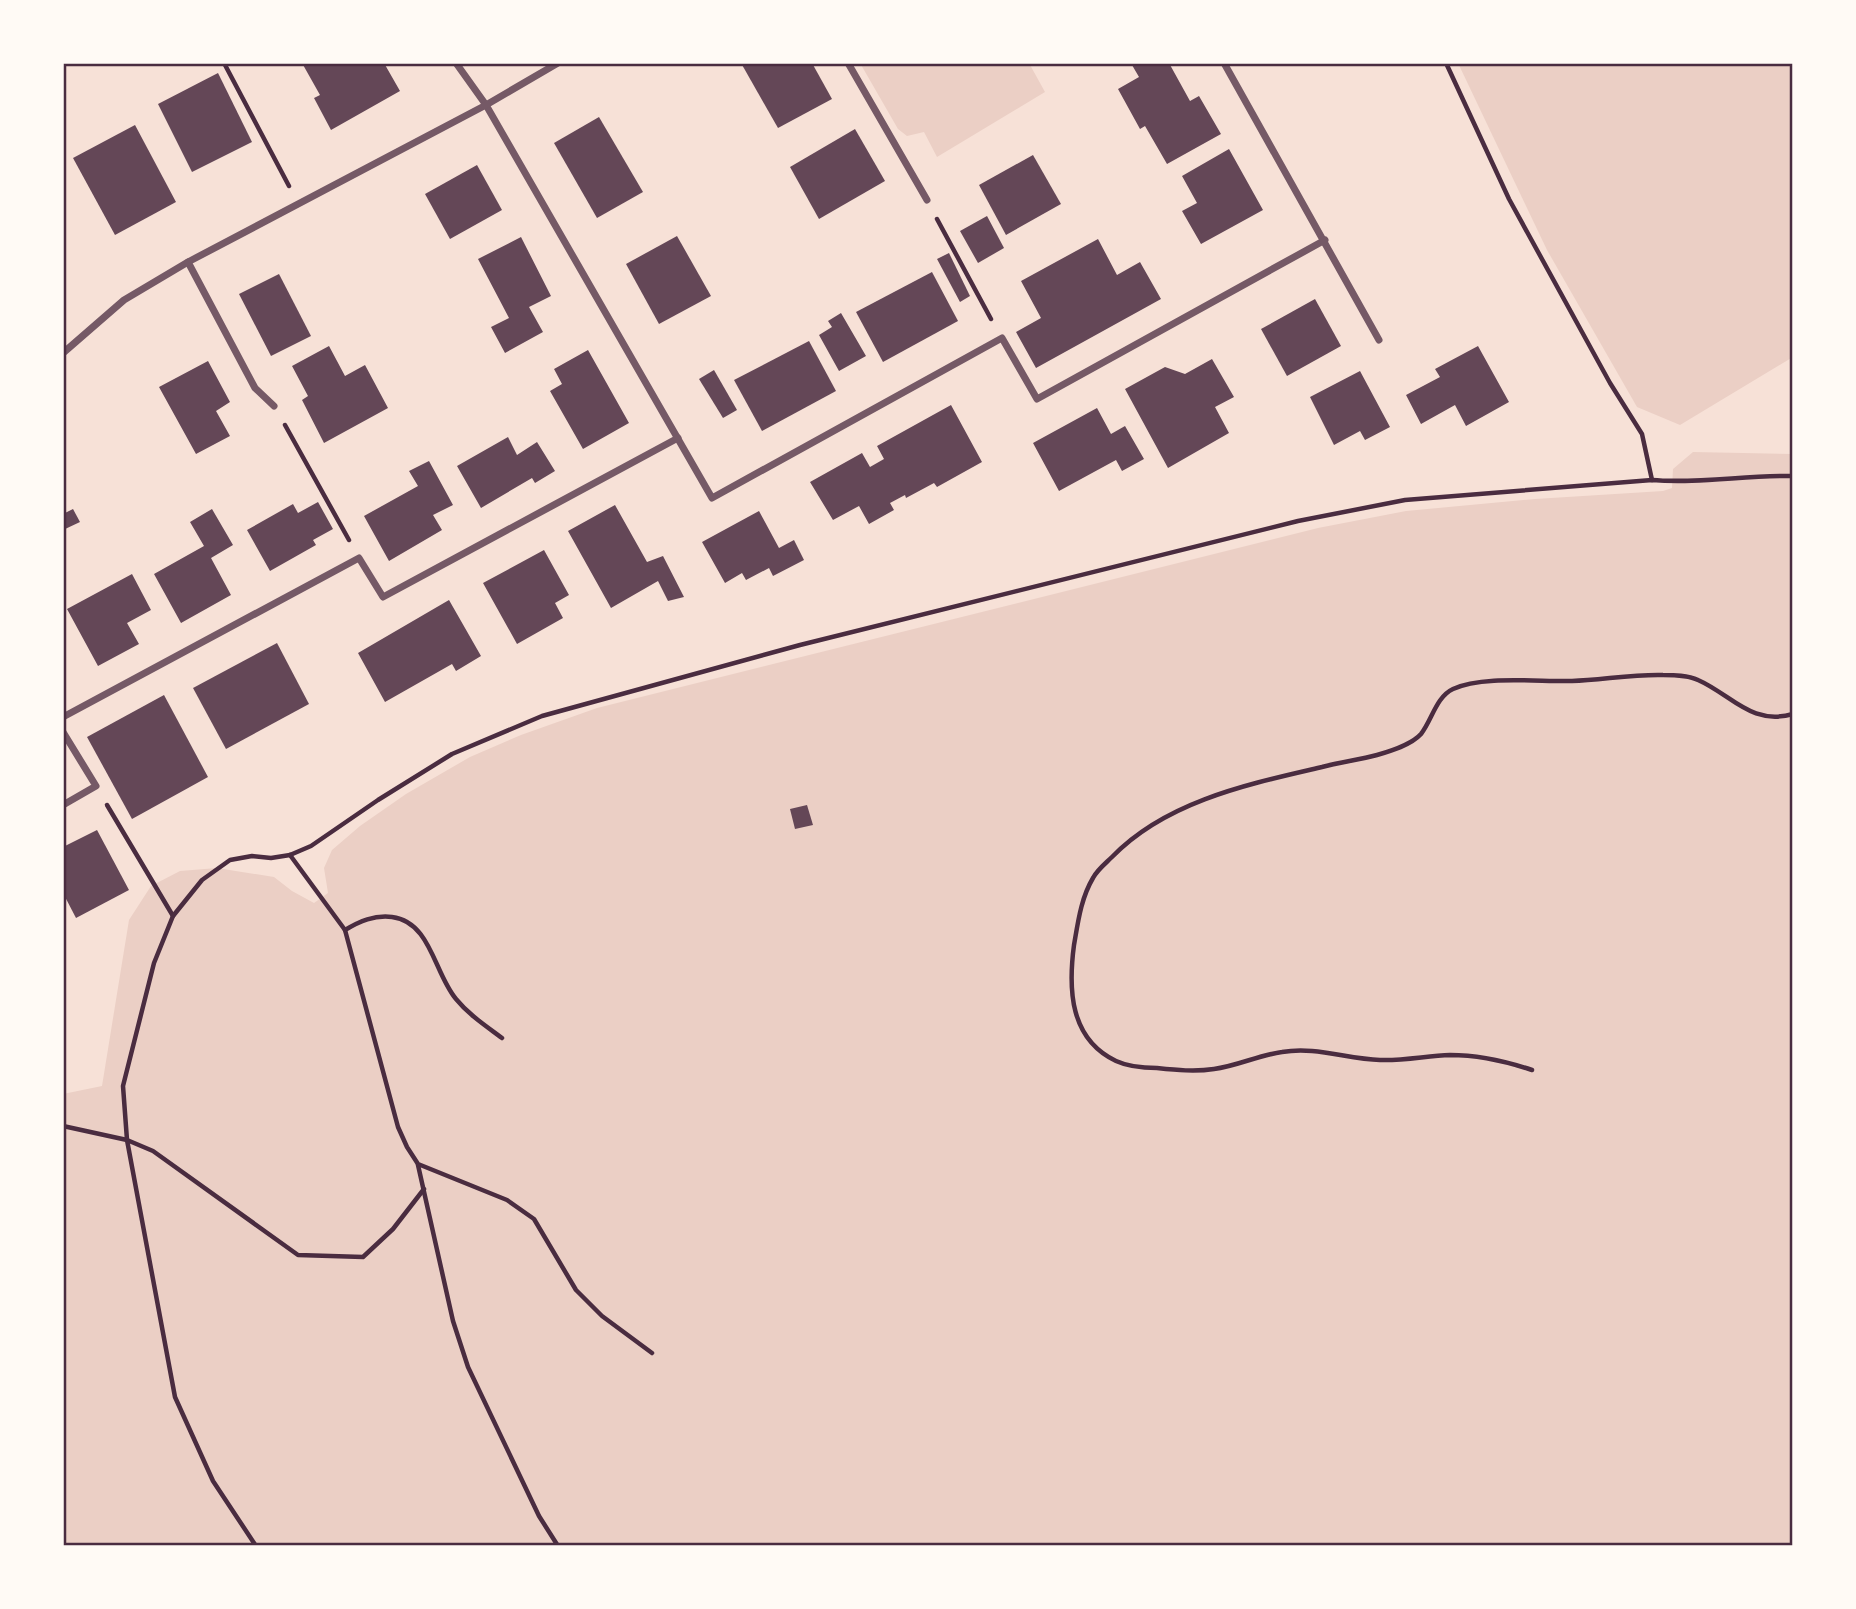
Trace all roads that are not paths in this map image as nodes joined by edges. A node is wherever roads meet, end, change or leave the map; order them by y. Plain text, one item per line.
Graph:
1 (456, 63) edge
2 (558, 63) edge
3 (848, 63) edge
4 (1224, 63) edge
5 (486, 104) junction
6 (927, 200) road end
7 (1325, 240) junction
8 (188, 262) junction
9 (1379, 340) dead end
10 (63, 353) edge
11 (274, 406) road end
12 (678, 438) junction
13 (63, 718) edge
14 (63, 732) edge
15 (63, 805) edge

1 - 5 street
2 - 5 street
3 - 6 street
4 - 7 street
5 - 8 street
5 - 12 street
7 - 9 street
7 - 12 street
8 - 10 street
8 - 11 street
12 - 13 street
14 - 15 street

